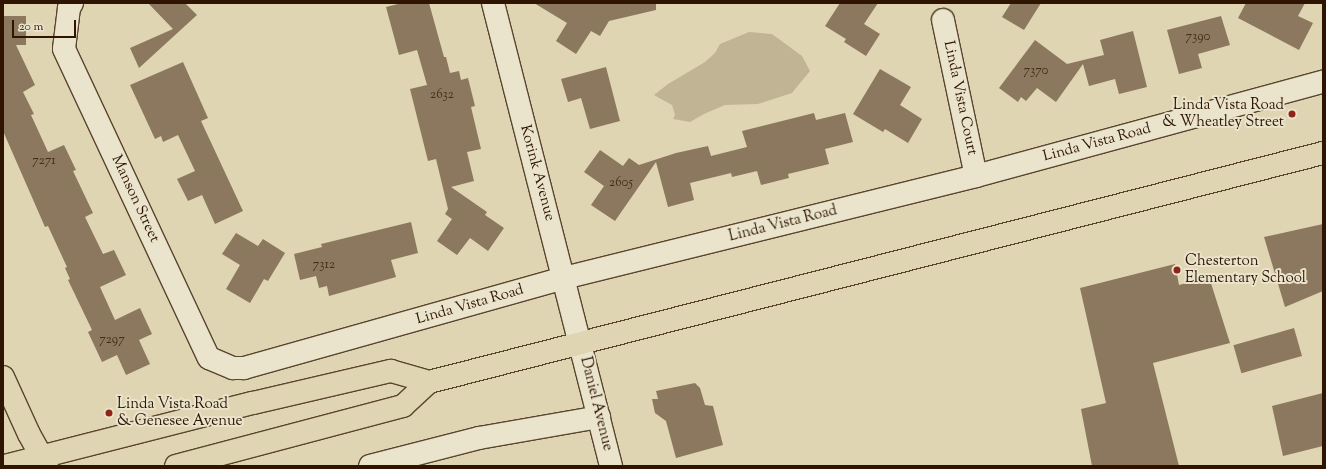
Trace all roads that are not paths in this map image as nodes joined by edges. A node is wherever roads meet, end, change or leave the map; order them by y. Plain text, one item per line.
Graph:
1 (72, 3) edge
2 (493, 3) edge
3 (943, 20) dead end
4 (1323, 82) edge
5 (1323, 153) edge
6 (976, 176) junction
7 (564, 278) junction
8 (581, 343) junction
9 (244, 368) joint
10 (3, 377) edge
11 (429, 382) junction
12 (599, 417) junction
13 (44, 461) edge
14 (5, 466) edge
15 (176, 466) edge
16 (370, 466) edge
17 (611, 466) edge

1 - 9 street, Manson Street
2 - 7 street, Korink Avenue
3 - 6 street, Linda Vista Court
4 - 6 street, Linda Vista Road
5 - 8 main road
6 - 7 street, Linda Vista Road
7 - 8 street, Korink Avenue
7 - 9 street, Linda Vista Road
8 - 11 main road
8 - 12 street, Daniel Avenue
10 - 13 main road
11 - 13 main road
11 - 15 main road
12 - 16 street
12 - 17 street, Daniel Avenue
13 - 14 main road

